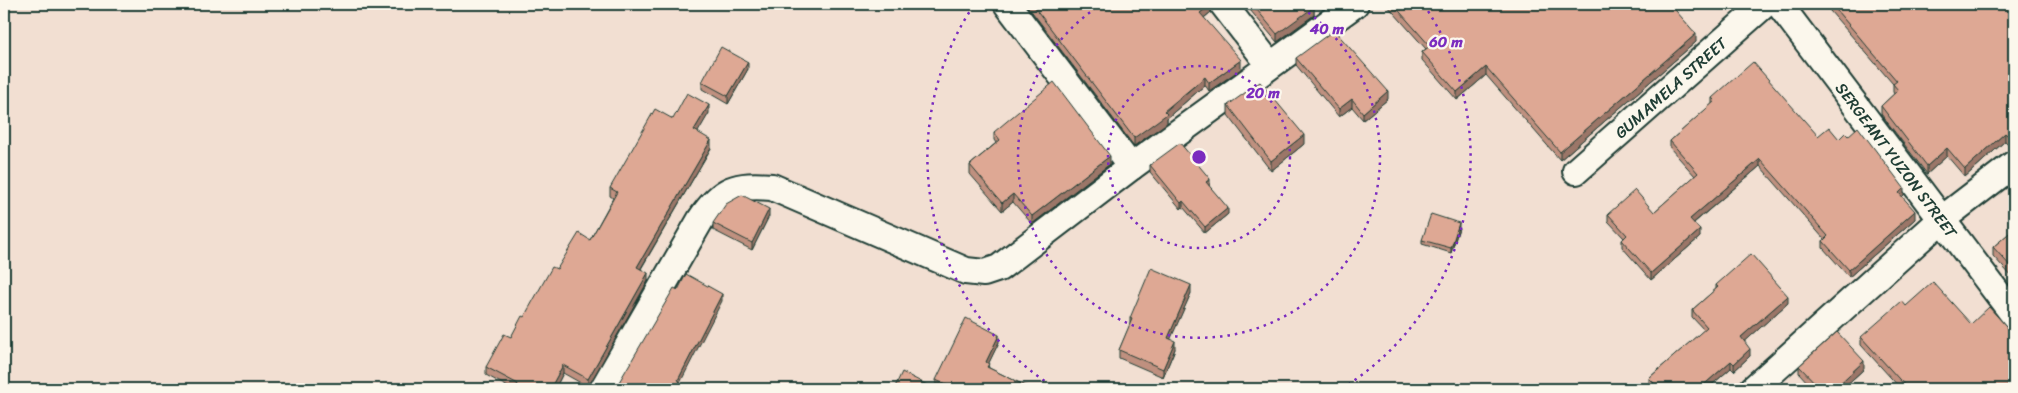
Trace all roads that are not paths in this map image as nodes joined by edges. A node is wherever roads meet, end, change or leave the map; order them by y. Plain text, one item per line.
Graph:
1 (1007, 4) edge
2 (1223, 4) edge
3 (1355, 4) edge
4 (1765, 4) edge
5 (1780, 4) edge
6 (1270, 65) junction
7 (2014, 164) edge
8 (1131, 167) junction
9 (1576, 171) dead end
10 (1941, 220) junction
11 (2014, 315) edge
12 (603, 389) edge
13 (1753, 389) edge

1 - 8 street
2 - 6 street
3 - 6 street
4 - 9 street, GUMAMELA STREET
5 - 10 street, SERGEANT YUZON STREET
6 - 8 street
7 - 10 street
8 - 12 street
10 - 11 street, SERGEANT YUZON STREET
10 - 13 street

